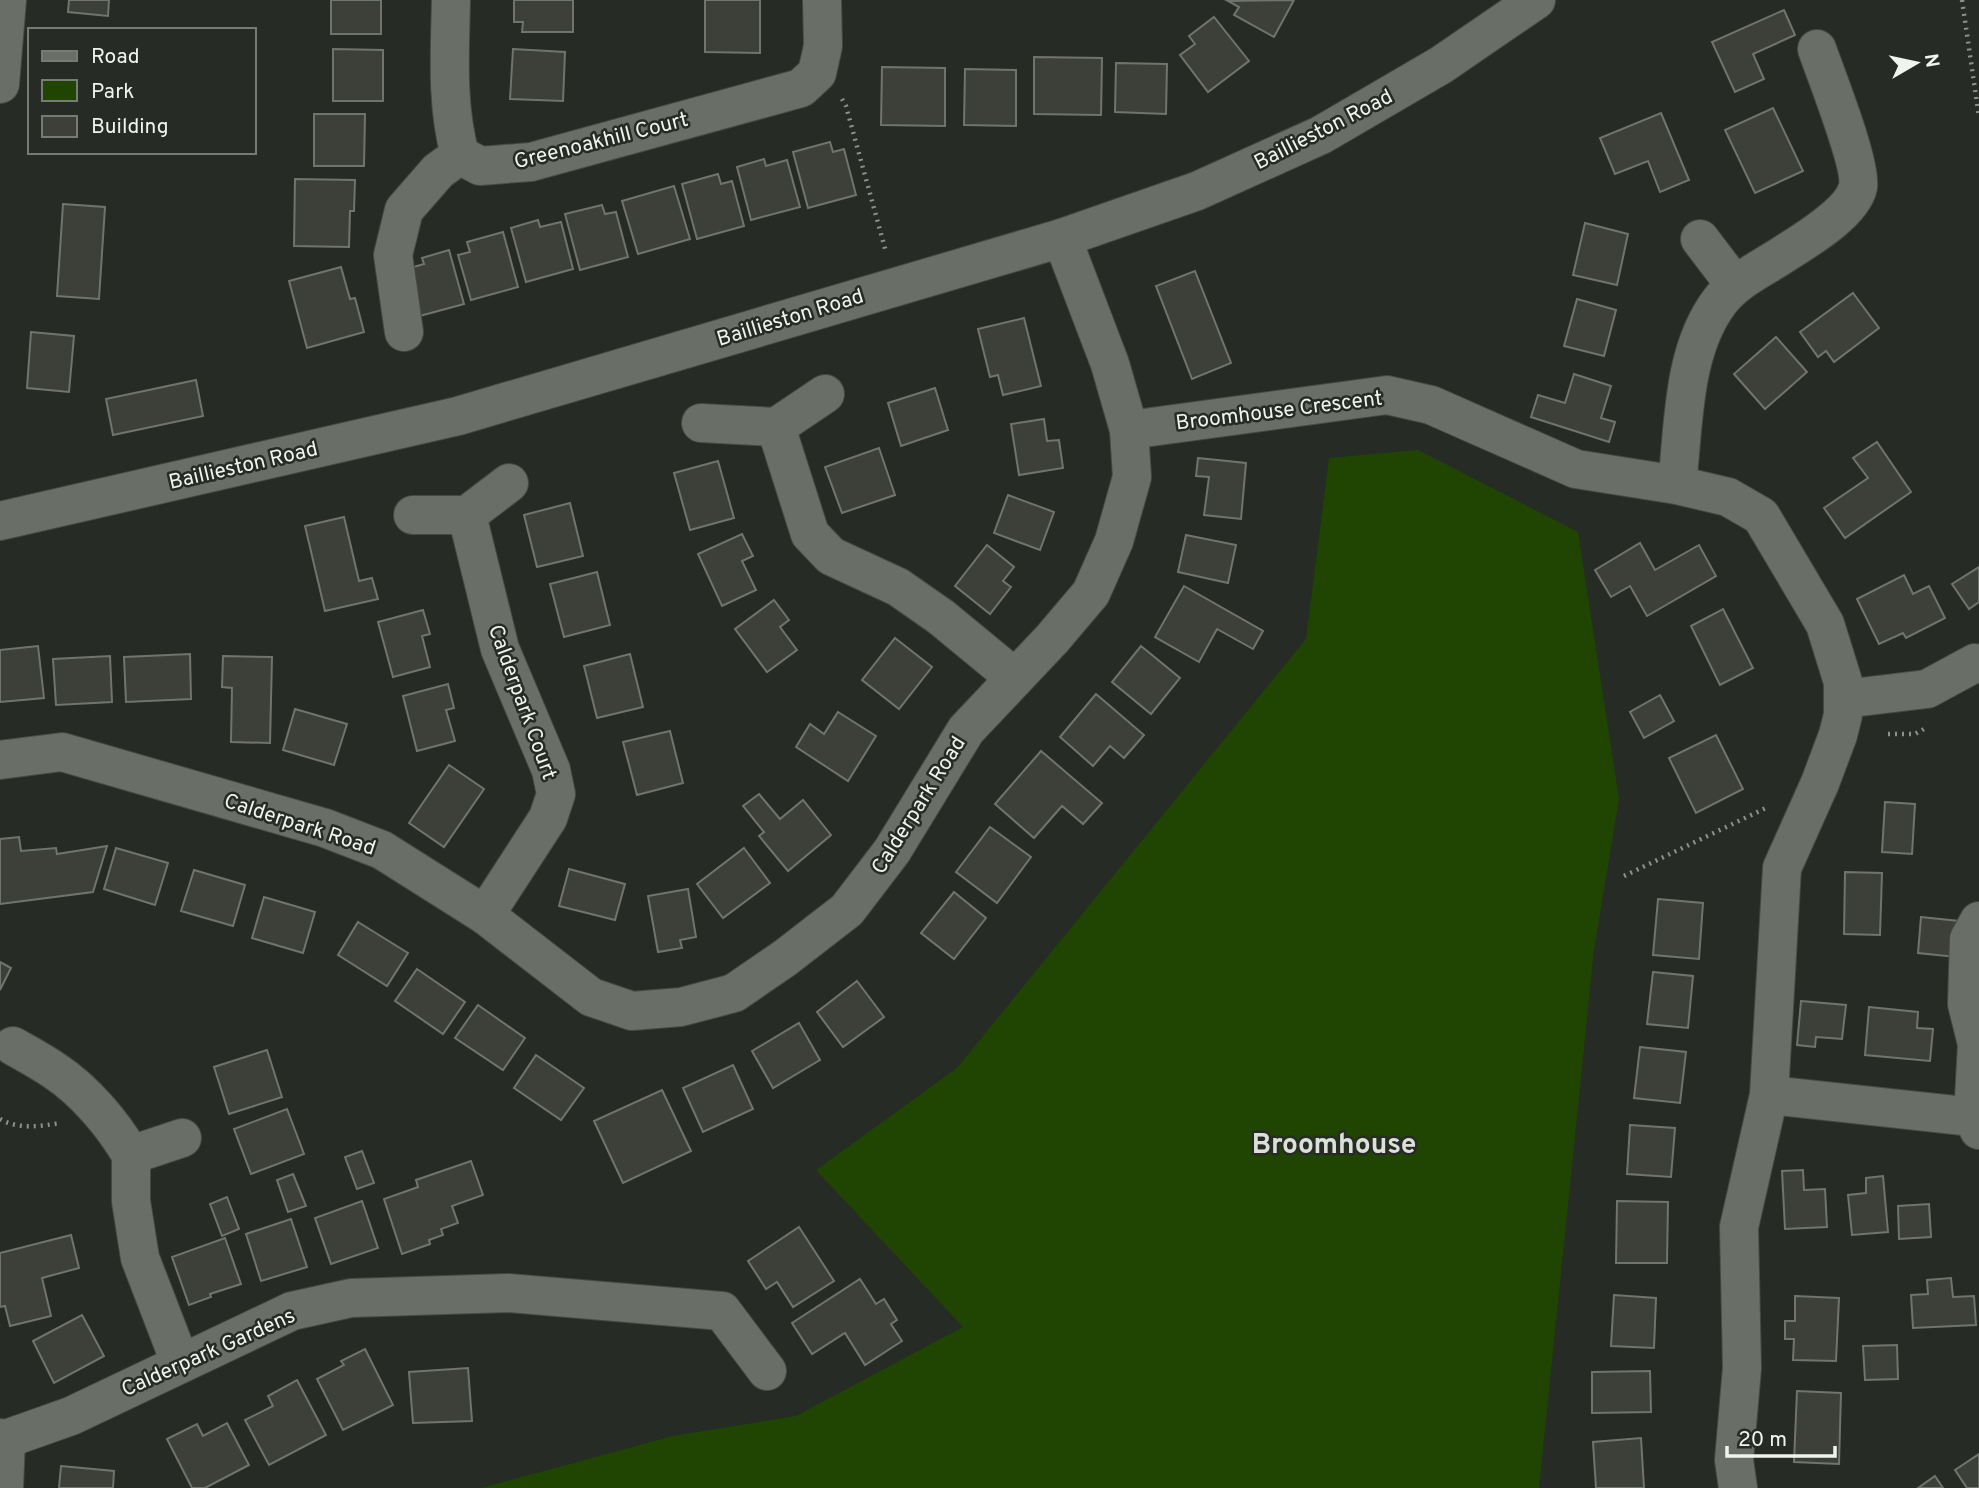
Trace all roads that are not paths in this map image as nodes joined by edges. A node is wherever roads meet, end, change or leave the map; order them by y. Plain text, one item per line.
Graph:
1 (7, 0) edge
2 (451, 0) edge
3 (822, 0) edge
4 (1536, 0) edge
5 (1817, 49) dead end
6 (0, 84) edge
7 (460, 155) junction
8 (1062, 238) junction
9 (1700, 239) dead end
10 (1735, 285) junction
11 (404, 332) dead end
12 (825, 394) dead end
13 (701, 423) dead end
14 (776, 427) junction
15 (1129, 430) junction
16 (509, 483) dead end
17 (1677, 485) junction
18 (413, 515) dead end
19 (467, 515) junction
20 (0, 521) edge
21 (1975, 663) dead end
22 (1014, 678) junction
23 (1844, 699) junction
24 (0, 760) edge
25 (485, 915) junction
26 (1979, 921) edge
27 (1977, 1044) edge
28 (13, 1046) dead end
29 (1769, 1095) junction
30 (1976, 1124) edge
31 (182, 1138) dead end
32 (131, 1155) junction
33 (180, 1362) junction
34 (767, 1371) dead end
35 (3, 1439) edge
36 (4, 1488) edge
37 (1738, 1488) edge

1 - 6 street
2 - 7 street
3 - 7 street, Greenoakhill Court
4 - 8 street, Baillieston Road
5 - 10 street
7 - 11 street
8 - 15 street, Calderpark Road
8 - 20 street, Baillieston Road
9 - 10 street
10 - 17 street
12 - 14 street
13 - 14 street
14 - 22 street
15 - 17 street, Broomhouse Crescent
15 - 22 street, Calderpark Road
16 - 19 street
17 - 23 street, Broomhouse Crescent
18 - 19 street
19 - 25 street, Calderpark Court
21 - 23 street
22 - 25 street, Calderpark Road
23 - 29 street, Broomhouse Crescent
24 - 25 street, Calderpark Road
26 - 27 street
27 - 30 street
28 - 32 street
29 - 30 street
29 - 37 street, Broomhouse Crescent
31 - 32 street
32 - 33 street
33 - 34 street, Calderpark Gardens
33 - 35 street, Calderpark Gardens
35 - 36 street

